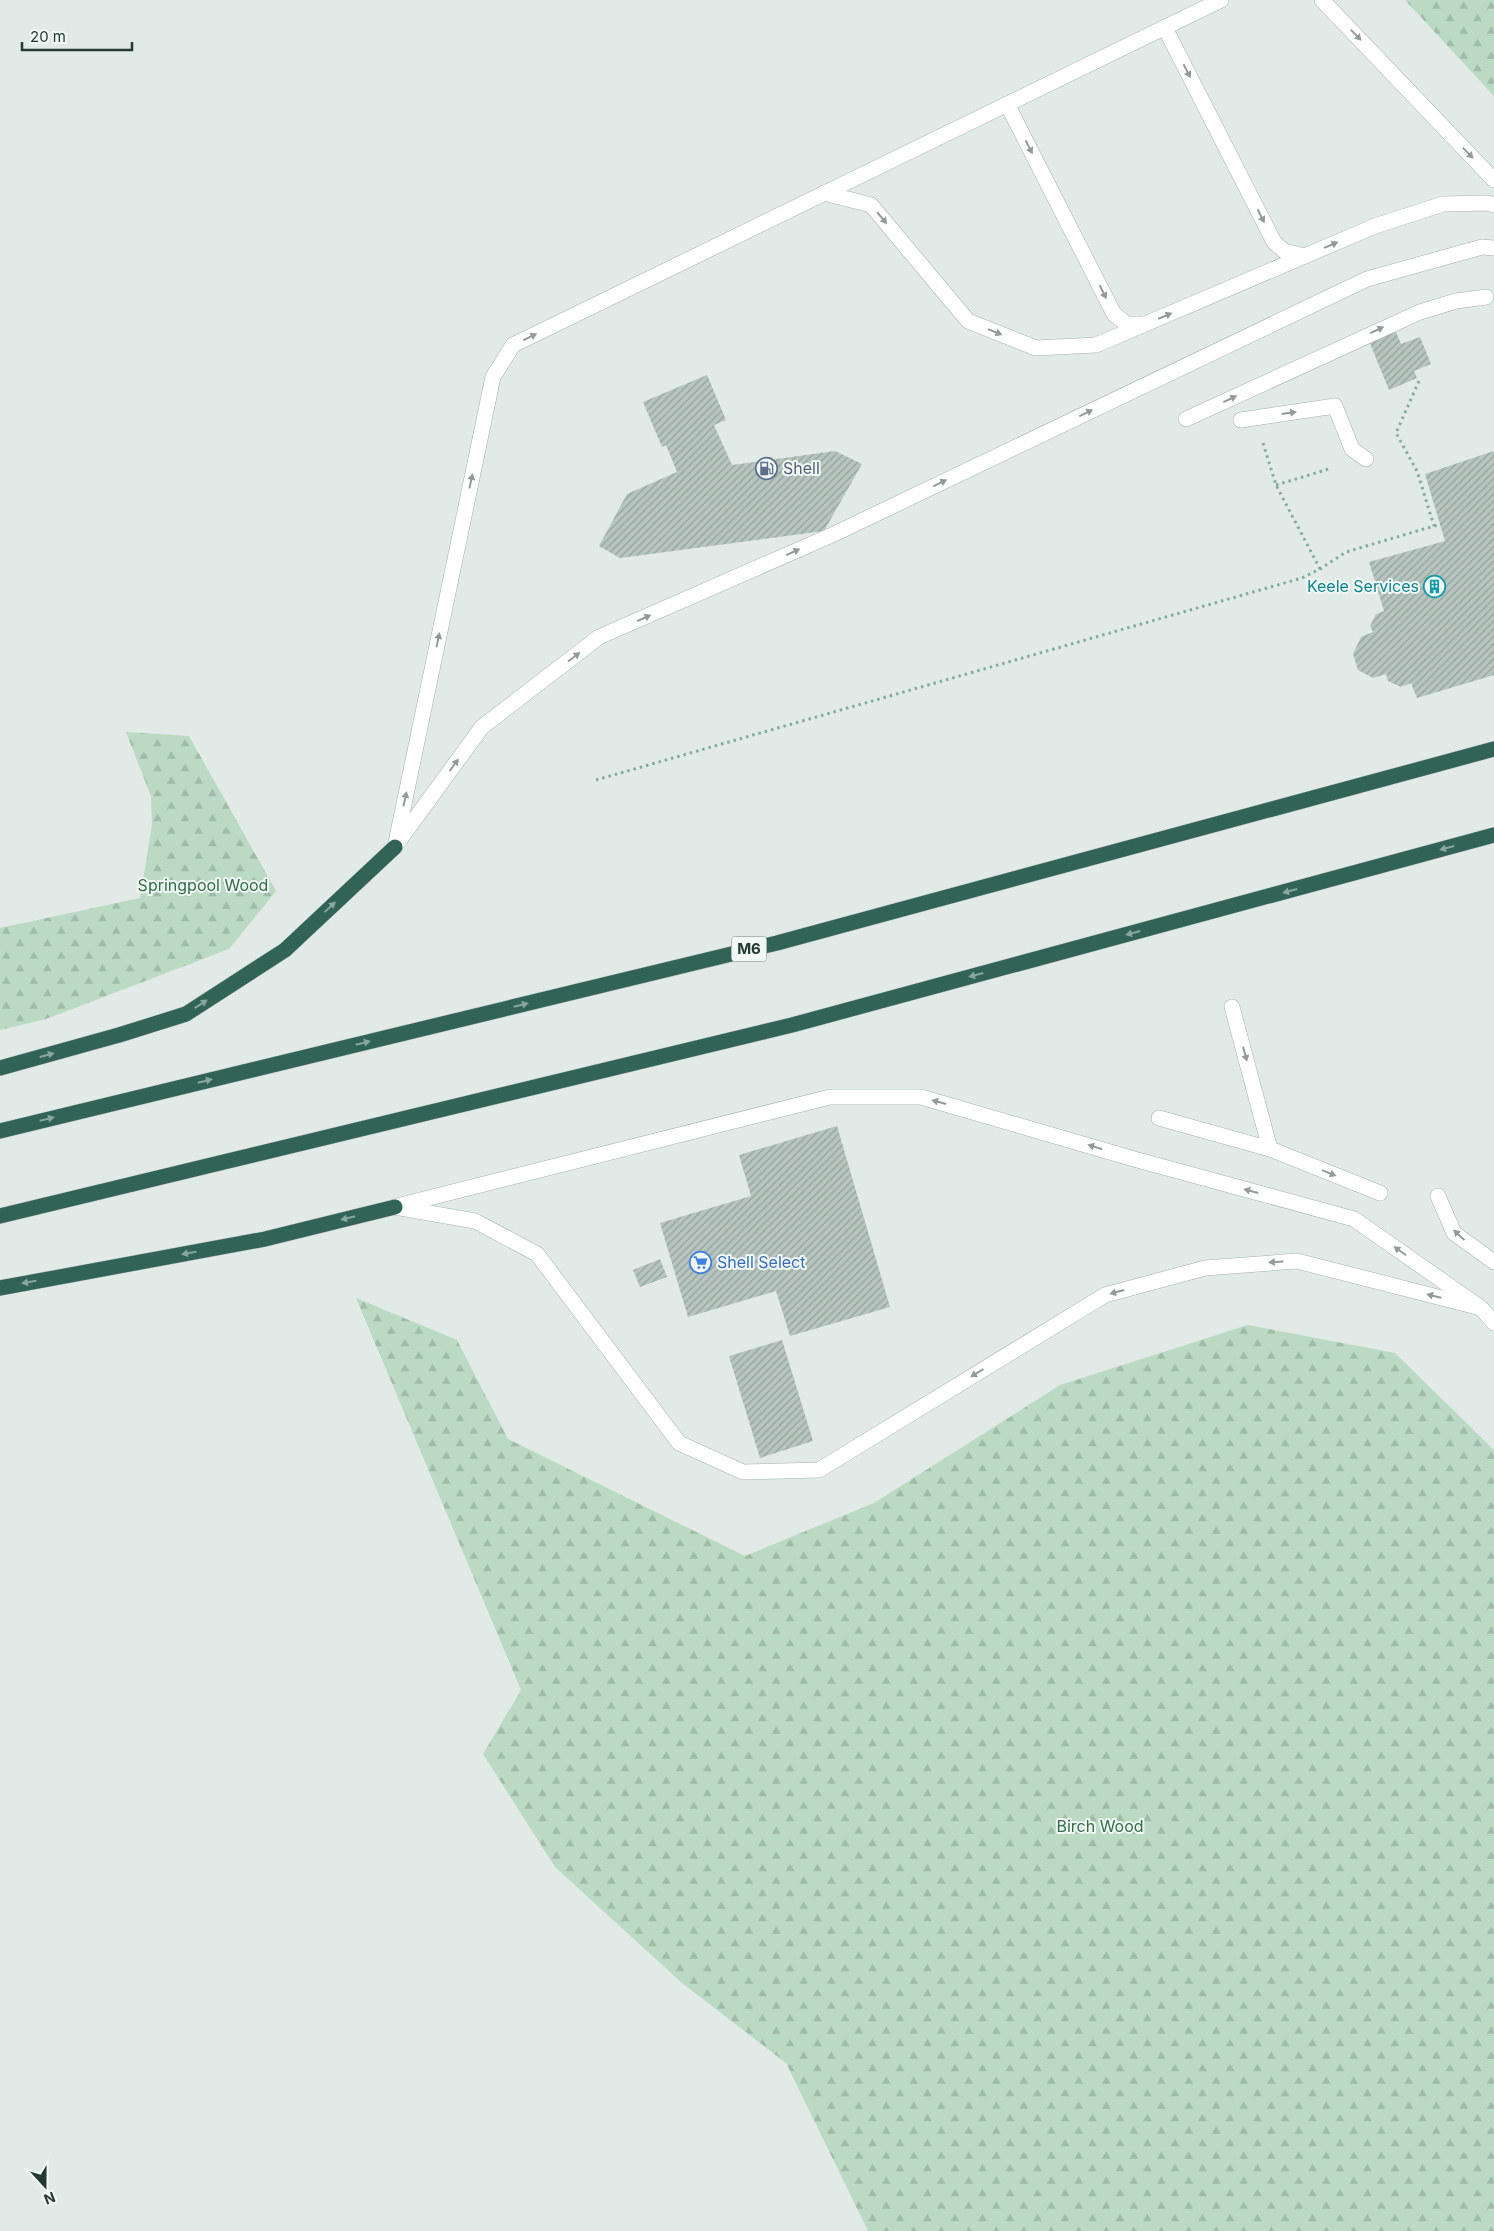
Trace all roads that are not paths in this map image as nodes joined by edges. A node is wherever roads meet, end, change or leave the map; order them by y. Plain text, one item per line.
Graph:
1 (1221, 0) edge
2 (1322, 0) edge
3 (1165, 28) junction
4 (1007, 104) junction
5 (1494, 180) edge
6 (824, 193) junction
7 (1494, 205) edge
8 (1494, 248) edge
9 (1305, 256) junction
10 (1486, 297) dead end
11 (1145, 324) junction
12 (1186, 419) dead end
13 (1241, 420) dead end
14 (1366, 459) dead end
15 (1494, 749) edge
16 (1494, 835) edge
17 (395, 847) junction
18 (1232, 1007) dead end
19 (0, 1068) edge
20 (1159, 1118) dead end
21 (0, 1131) edge
22 (1270, 1150) junction
23 (1380, 1193) dead end
24 (1438, 1196) dead end
25 (395, 1206) junction
26 (0, 1216) edge
27 (1494, 1262) edge
28 (0, 1288) edge
29 (1481, 1308) junction
30 (1494, 1323) edge

1 - 3 lane
2 -> 5 lane
3 - 4 lane
3 -> 9 lane
4 - 6 lane
4 -> 11 lane
6 -> 11 lane
17 -> 6 lane
9 -> 7 lane
17 -> 8 lane
11 -> 9 lane
12 -> 10 lane
13 -> 14 lane
21 -> 15 highway, M6
16 -> 26 highway
19 -> 17 highway
18 -> 22 lane
20 - 22 lane
22 -> 23 lane
27 -> 24 lane
25 -> 28 highway
29 -> 25 lane
29 -> 25 lane
29 - 30 lane

